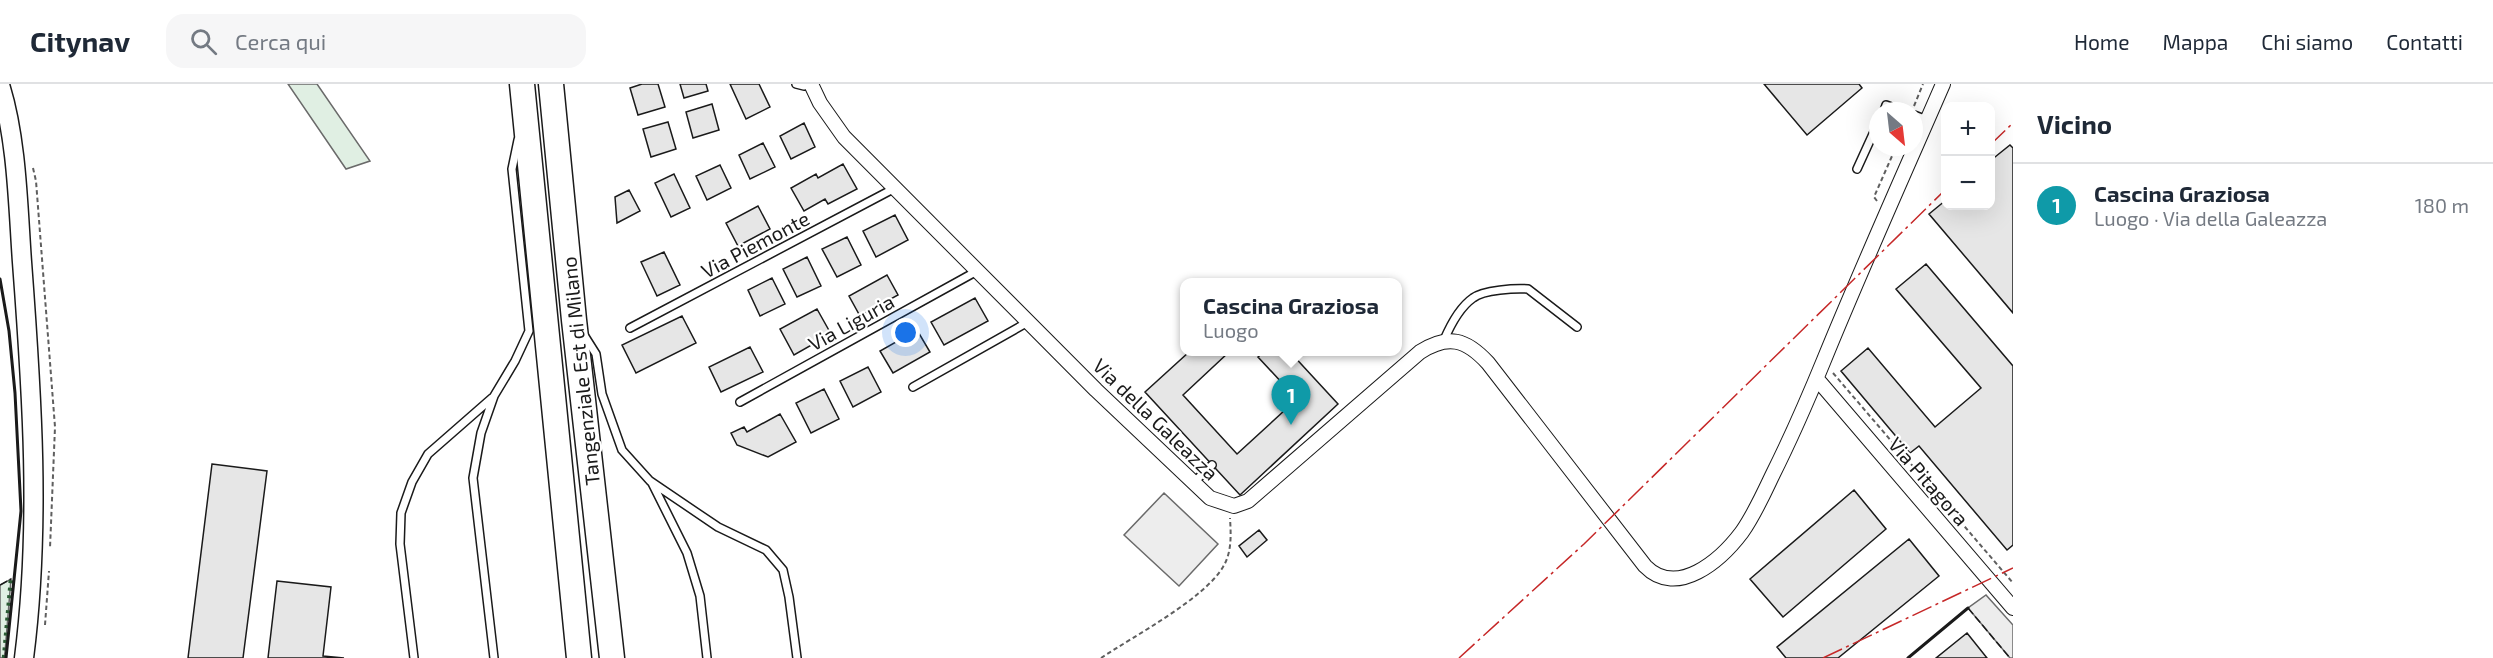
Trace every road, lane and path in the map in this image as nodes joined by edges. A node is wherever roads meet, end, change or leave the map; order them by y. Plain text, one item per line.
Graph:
1 (522, 84) edge
2 (551, 84) edge
3 (796, 84) edge
4 (810, 84) edge
5 (1923, 84) edge
6 (1943, 84) edge
7 (0, 85) edge
8 (1916, 102) edge
9 (524, 111) junction
10 (0, 113) edge
11 (1923, 114) edge
12 (10, 136) junction
13 (1869, 143) edge
14 (1905, 156) edge
15 (1857, 169) dead end
16 (895, 188) junction
17 (977, 271) junction
18 (574, 320) junction
19 (1028, 322) junction
20 (1577, 327) dead end
21 (630, 328) dead end
22 (1444, 340) junction
23 (1824, 361) junction
24 (1817, 379) junction
25 (913, 387) dead end
26 (494, 396) junction
27 (740, 402) dead end
28 (1212, 465) dead end
29 (650, 481) junction
30 (1193, 483) junction
31 (1229, 506) junction
32 (2013, 583) edge
33 (2013, 608) edge
34 (24, 658) edge
35 (414, 658) edge
36 (494, 658) edge
37 (579, 658) edge
38 (612, 658) edge
39 (707, 658) edge
40 (796, 658) edge
41 (1101, 658) edge

1 - 9 highway, Tangenziale Est di Milano
2 - 18 highway, Tangenziale Est di Milano
3 - 4 lane, Via della Galeazza
4 - 16 street, Via della Galeazza
5 - 8 path
6 - 11 street
7 - 12 main road
9 - 26 lane
9 - 37 highway, Tangenziale Est di Milano
10 - 12 main road
12 - 34 main road
13 - 15 lane
14 - 23 street
16 - 17 street, Via della Galeazza
16 - 21 lane, Via Piemonte
17 - 19 street, Via della Galeazza
17 - 27 lane, Via Liguria
18 - 29 lane
18 - 38 highway, Tangenziale Est di Milano
19 - 25 lane
19 - 30 street, Via della Galeazza
20 - 22 lane
22 - 24 street
22 - 31 street
23 - 24 street
23 - 32 path
24 - 33 street, Via Pitagora
26 - 35 lane
26 - 36 lane
28 - 30 lane
29 - 39 lane
29 - 40 lane
30 - 31 street, Via della Galeazza
31 - 41 path

